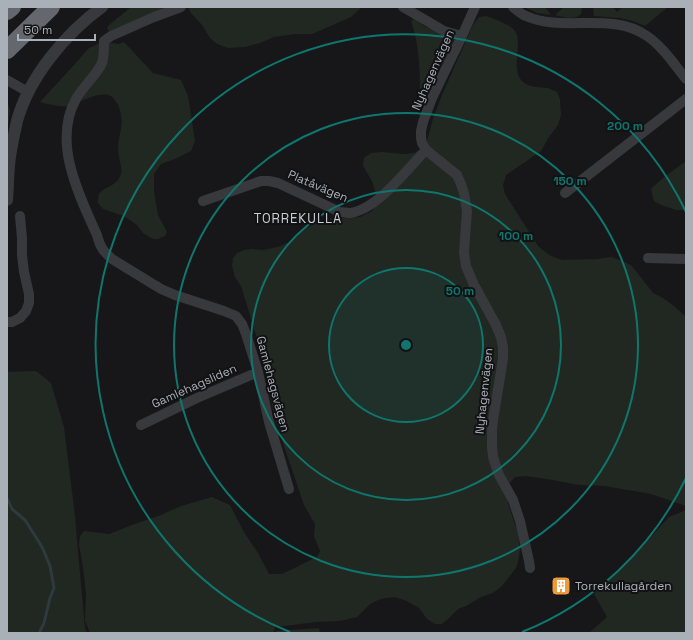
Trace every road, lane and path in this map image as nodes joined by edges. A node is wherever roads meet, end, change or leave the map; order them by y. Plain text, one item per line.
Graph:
1 (12, 7) edge
2 (40, 7) edge
3 (51, 7) edge
4 (102, 7) edge
5 (181, 7) edge
6 (403, 7) edge
7 (475, 7) edge
8 (513, 7) edge
9 (7, 11) edge
10 (7, 34) edge
11 (462, 36) junction
12 (7, 50) edge
13 (686, 79) edge
14 (7, 80) edge
15 (28, 92) junction
16 (686, 99) edge
17 (426, 150) junction
18 (566, 193) dead end
19 (7, 200) edge
20 (203, 201) dead end
21 (20, 216) dead end
22 (648, 258) dead end
23 (686, 259) edge
24 (7, 322) edge
25 (258, 372) junction
26 (141, 425) dead end
27 (289, 489) dead end
28 (530, 568) dead end

1 - 9 highway
2 - 10 highway
3 - 12 highway
4 - 15 street
5 - 25 street, Gamlehagsvägen
6 - 11 street
7 - 11 street, Nyhagenvägen
8 - 13 street
11 - 17 street, Nyhagenvägen
14 - 15 street
15 - 19 street
16 - 18 street
17 - 20 street, Platåvägen
17 - 28 street, Nyhagenvägen
21 - 24 street
22 - 23 street
25 - 26 street, Gamlehagsliden
25 - 27 street, Gamlehagsvägen

